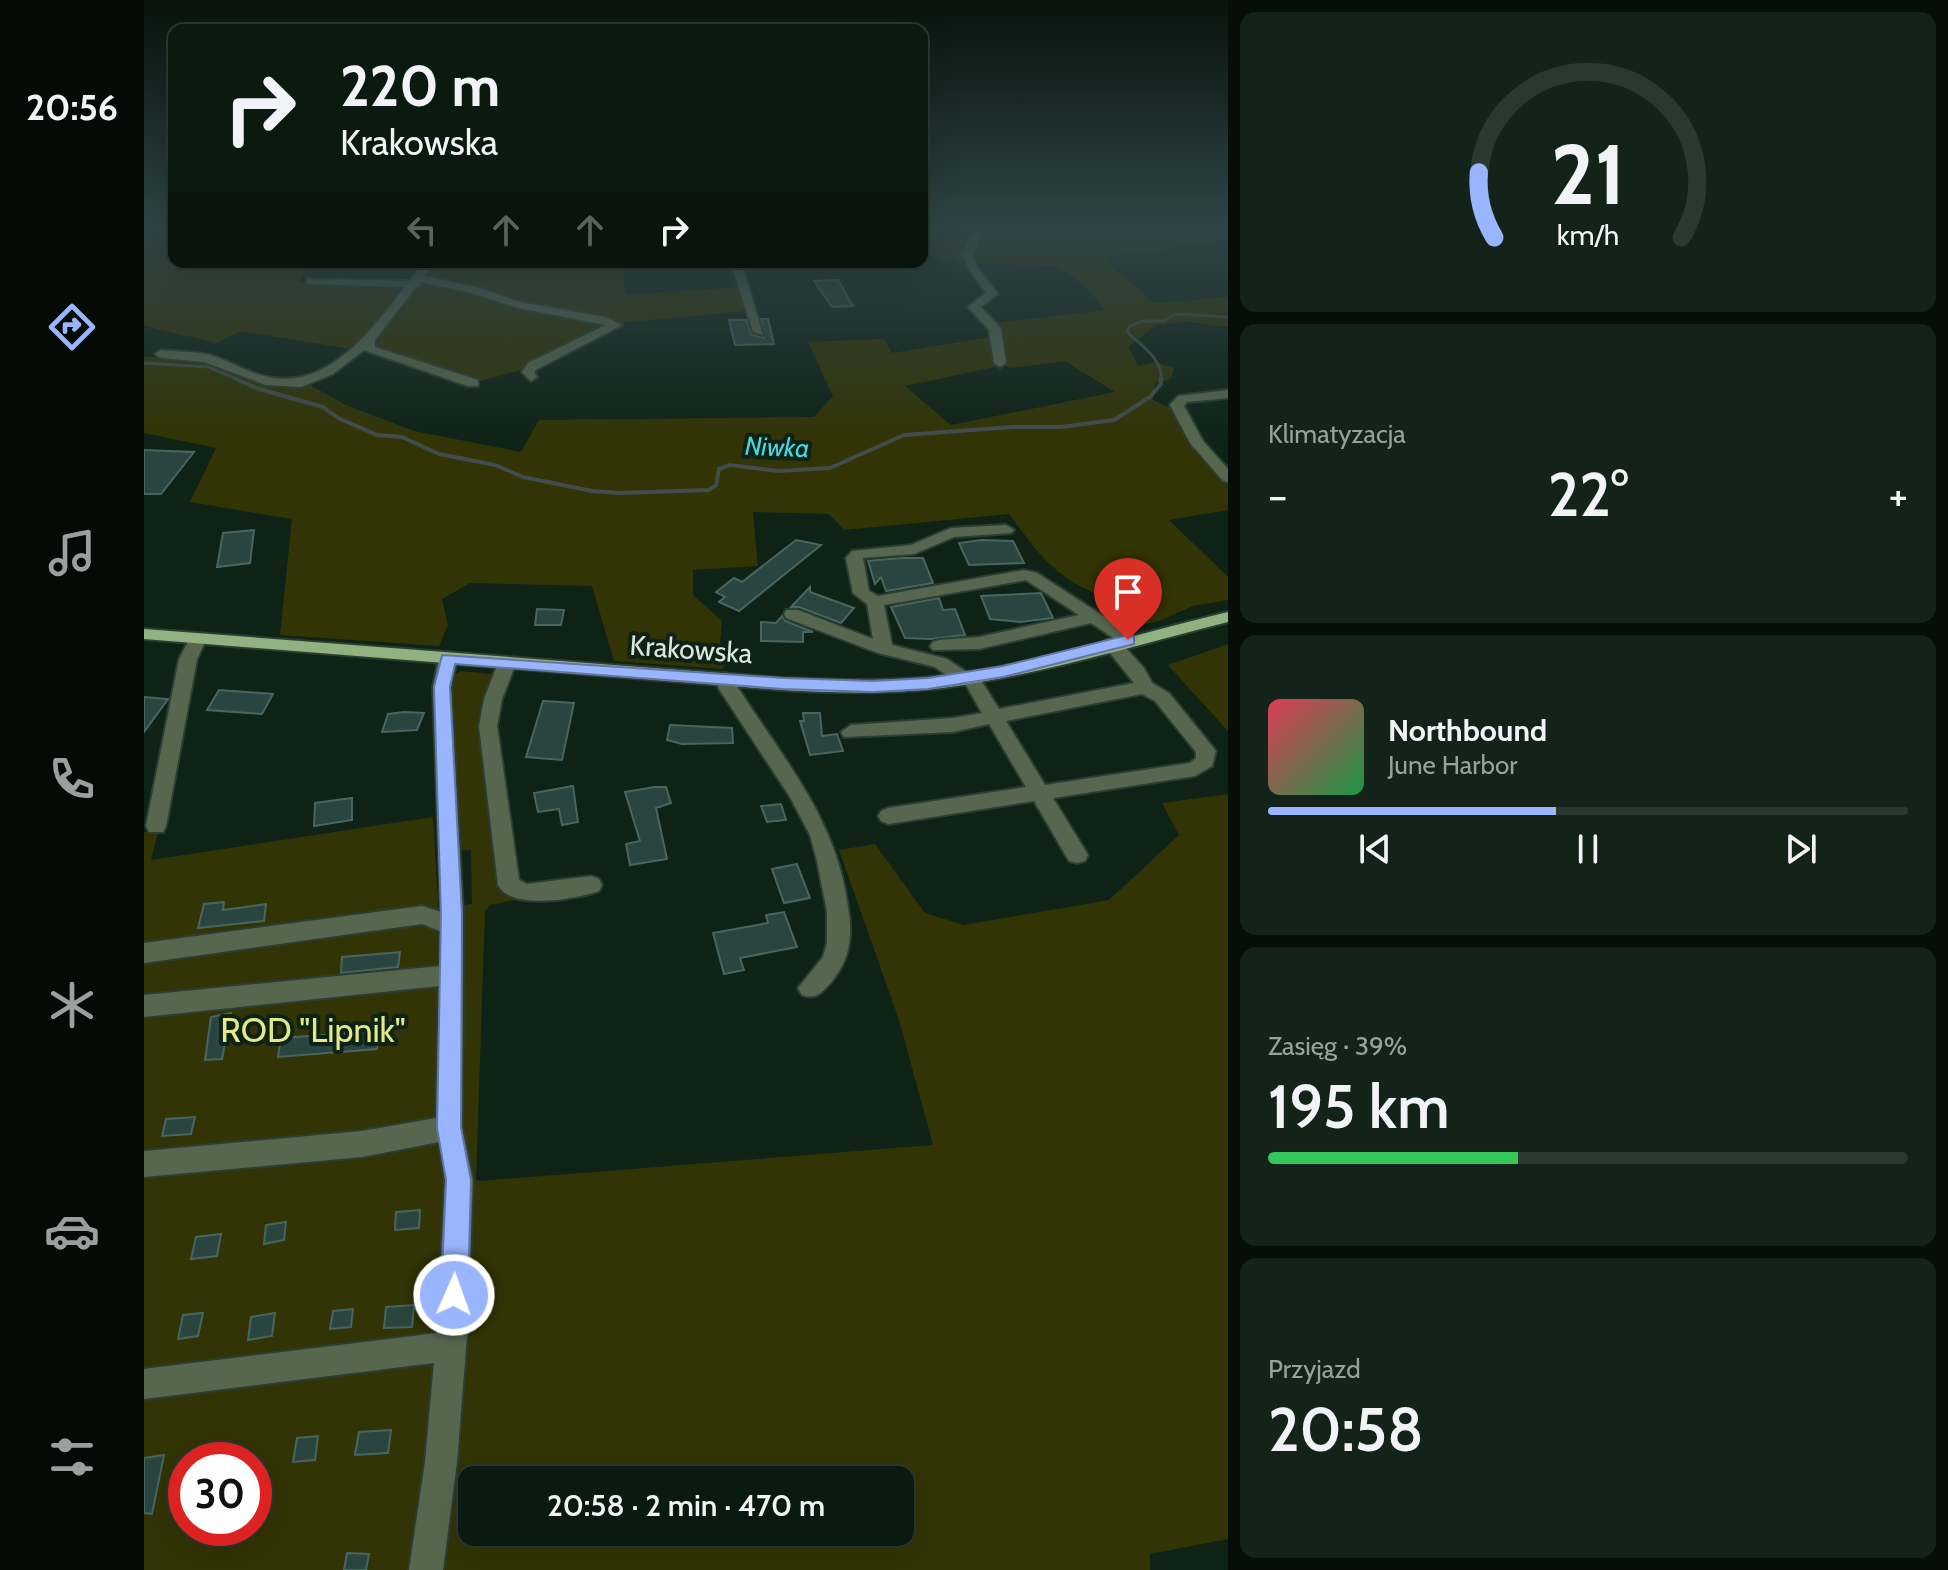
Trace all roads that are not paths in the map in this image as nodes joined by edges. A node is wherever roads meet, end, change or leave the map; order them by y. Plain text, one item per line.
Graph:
1 (404, 298) edge
2 (499, 298) edge
3 (748, 298) edge
4 (986, 298) edge
5 (759, 332) dead end
6 (369, 340) junction
7 (161, 354) dead end
8 (1000, 363) dead end
9 (531, 377) dead end
10 (473, 383) dead end
11 (1228, 394) edge
12 (1228, 478) edge
13 (1006, 530) dead end
14 (875, 602) junction
15 (792, 614) dead end
16 (1094, 617) junction
17 (1228, 617) edge
18 (144, 634) edge
19 (197, 640) junction
20 (1120, 642) junction
21 (939, 646) dead end
22 (884, 649) junction
23 (448, 658) junction
24 (507, 663) junction
25 (968, 678) junction
26 (724, 679) junction
27 (1145, 687) junction
28 (994, 714) junction
29 (851, 732) dead end
30 (1042, 793) junction
31 (888, 816) dead end
32 (156, 826) dead end
33 (1077, 855) dead end
34 (591, 885) dead end
35 (451, 925) junction
36 (144, 953) edge
37 (450, 975) junction
38 (810, 988) dead end
39 (144, 1006) edge
40 (449, 1128) junction
41 (144, 1164) edge
42 (451, 1346) junction
43 (144, 1384) edge
44 (426, 1570) edge

1 - 6 street
2 - 9 street
3 - 5 street
4 - 8 street
6 - 7 street
6 - 10 street
11 - 12 street
13 - 14 street
14 - 16 street
14 - 22 street
15 - 22 street
16 - 20 street
16 - 21 street
17 - 20 main road, Krakowska
18 - 19 main road, Krakowska
19 - 23 main road, Krakowska
19 - 32 street
20 - 25 main road, Krakowska
20 - 27 street
22 - 25 street
23 - 24 main road, Krakowska
23 - 35 street
24 - 26 main road, Krakowska
24 - 34 street
25 - 26 main road, Krakowska
25 - 28 street
26 - 38 street
27 - 28 street
27 - 30 street
28 - 29 street
28 - 30 street
30 - 31 street
30 - 33 street
35 - 36 street
35 - 37 street
37 - 39 street
37 - 40 street
40 - 41 street
40 - 42 street
42 - 43 street
42 - 44 street

